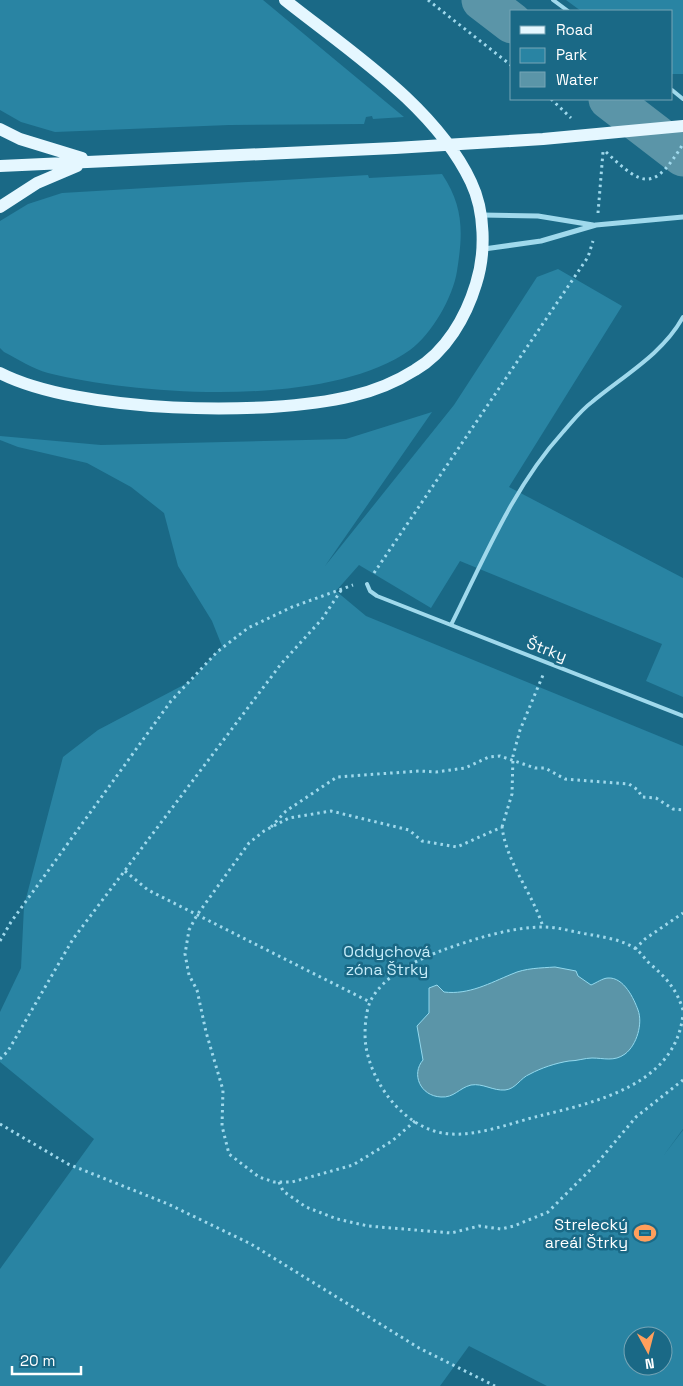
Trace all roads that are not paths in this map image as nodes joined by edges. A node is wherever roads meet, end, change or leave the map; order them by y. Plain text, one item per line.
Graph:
1 (285, 0) edge
2 (553, 0) edge
3 (567, 10) edge
4 (673, 91) edge
5 (683, 99) edge
6 (683, 126) edge
7 (0, 129) edge
8 (92, 161) junction
9 (0, 166) edge
10 (0, 207) edge
11 (480, 215) junction
12 (683, 217) edge
13 (596, 225) junction
14 (483, 249) junction
15 (683, 317) edge
16 (0, 373) edge
17 (367, 584) road end
18 (451, 625) junction
19 (683, 716) edge

1 - 11 main road
2 - 3 lane
4 - 5 lane
6 - 8 main road
7 - 8 main road
8 - 9 main road
8 - 10 main road
11 - 13 street
11 - 14 main road
12 - 13 street
13 - 14 street
14 - 16 main road
15 - 18 lane
17 - 18 lane, Štrky
18 - 19 lane, Štrky

